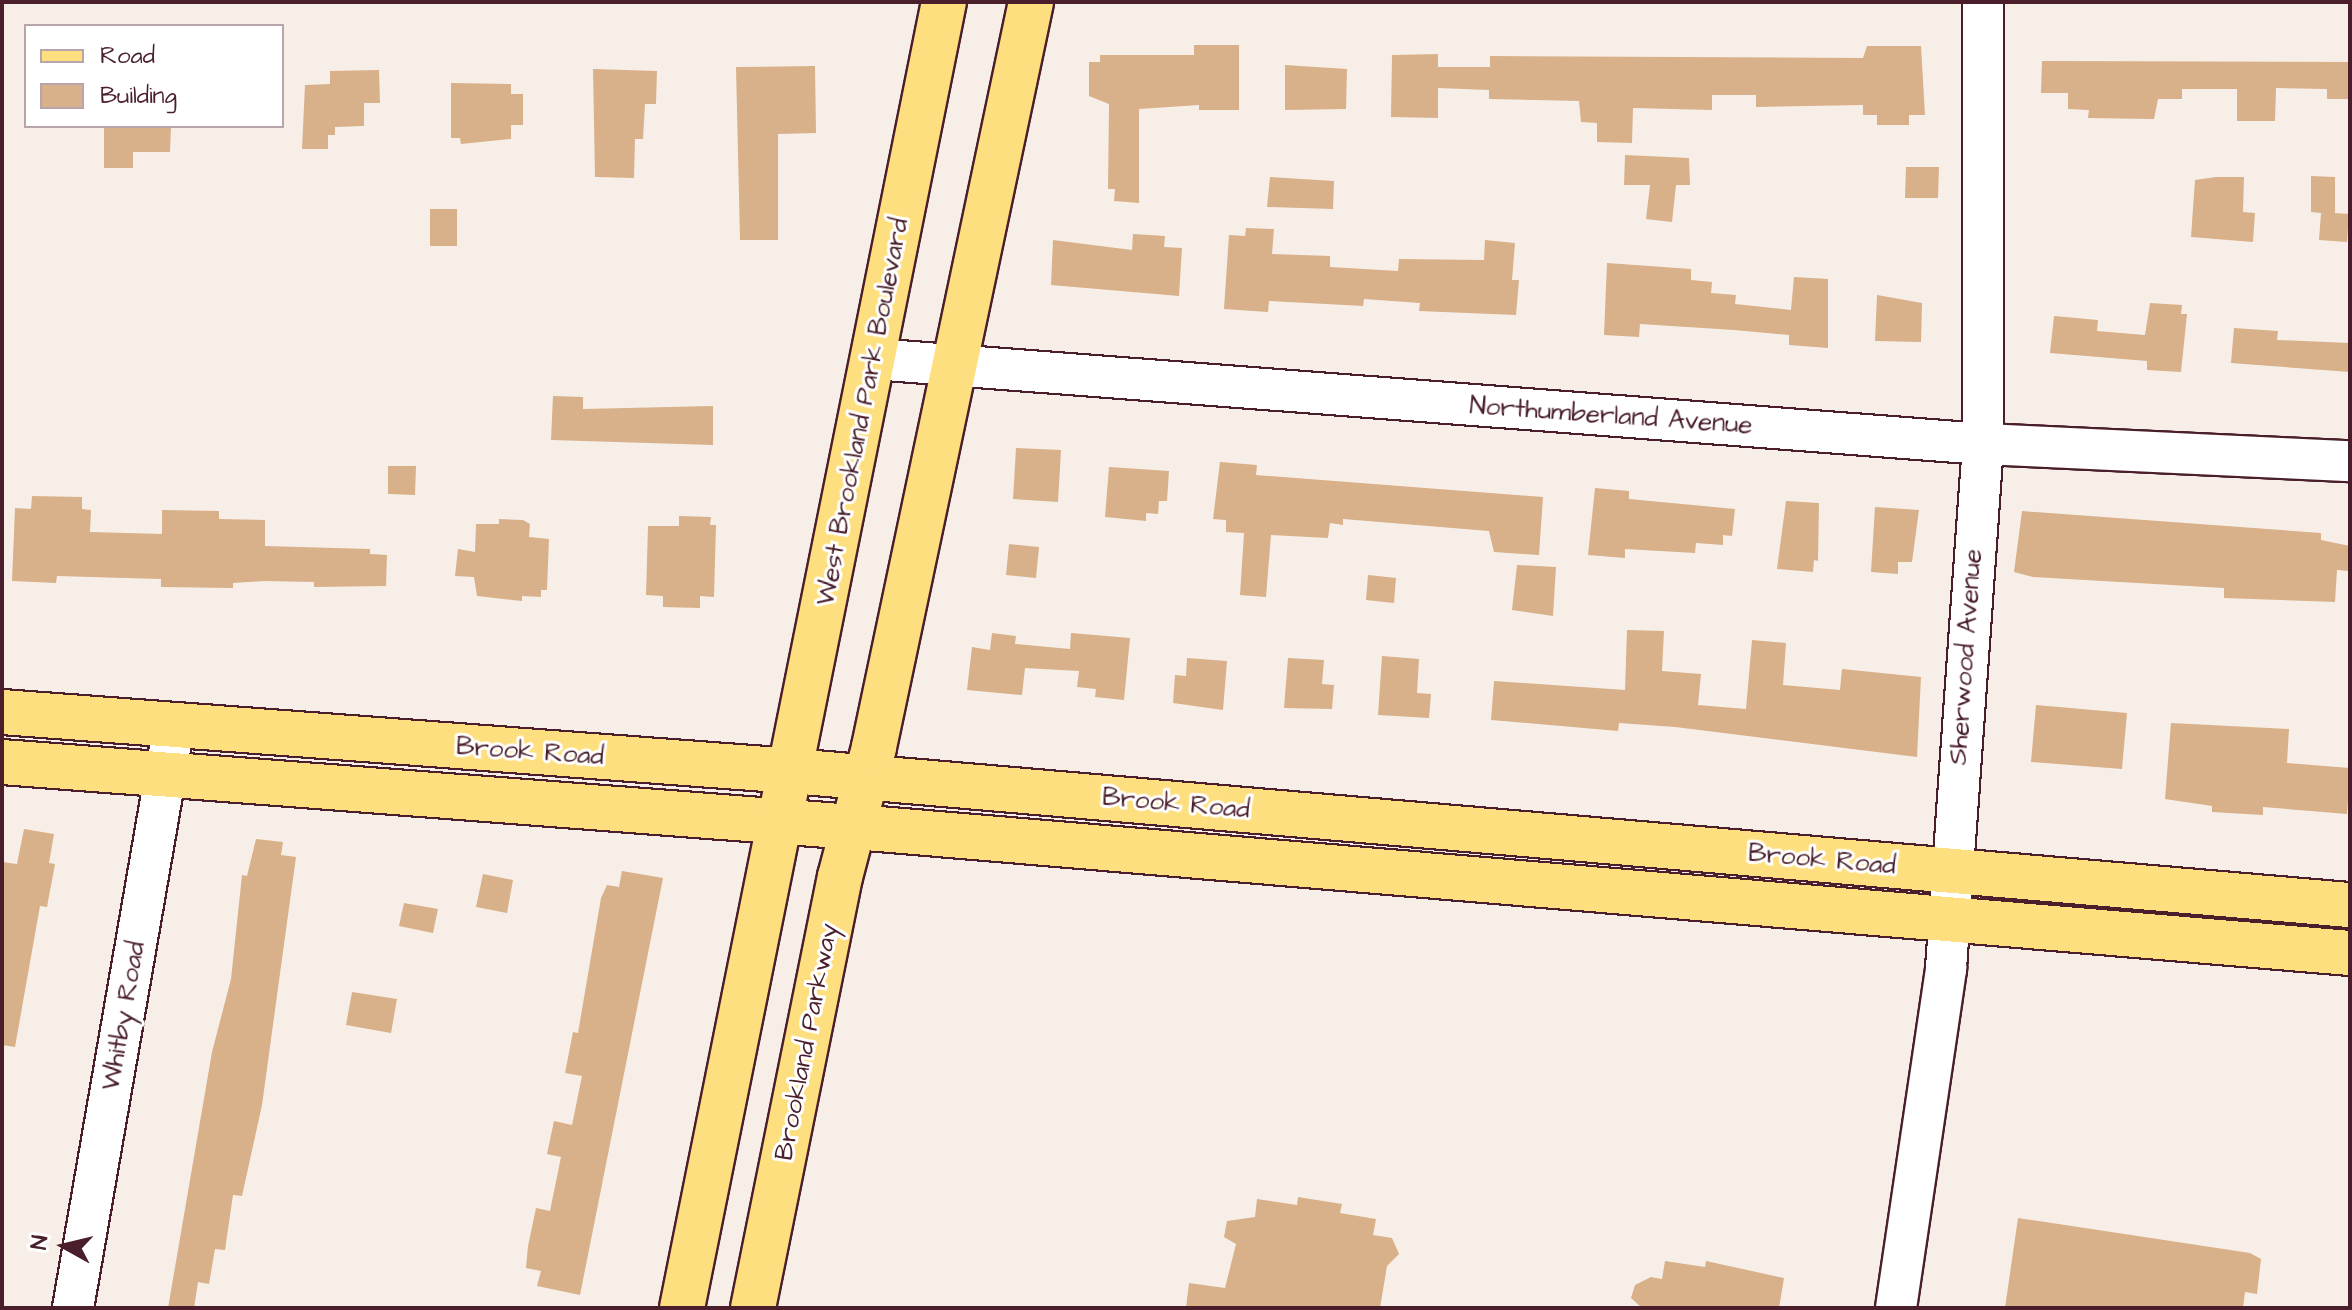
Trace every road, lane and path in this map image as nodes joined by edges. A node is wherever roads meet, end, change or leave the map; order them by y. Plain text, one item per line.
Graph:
1 (944, 2) edge
2 (1031, 2) edge
3 (1983, 2) edge
4 (873, 359) junction
5 (953, 366) junction
6 (1983, 444) junction
7 (2350, 461) edge
8 (2, 712) edge
9 (174, 725) junction
10 (2, 762) edge
11 (792, 771) junction
12 (165, 774) junction
13 (867, 778) junction
14 (782, 821) junction
15 (854, 827) junction
16 (1951, 871) junction
17 (2350, 905) edge
18 (1948, 919) junction
19 (2350, 953) edge
20 (73, 1308) edge
21 (682, 1308) edge
22 (753, 1308) edge
23 (1896, 1308) edge

1 - 4 main road, West Brookland Park Boulevard
2 - 5 main road
3 - 6 street, Sherwood Avenue
4 - 5 street, Northumberland Avenue
4 - 11 main road, West Brookland Park Boulevard
5 - 6 street, Northumberland Avenue
5 - 13 main road
6 - 7 street, Northumberland Avenue
6 - 16 street, Sherwood Avenue
8 - 9 main road, Brook Road
9 - 11 main road, Brook Road
9 - 12 street, Whitby Road
10 - 12 main road, Brook Road
11 - 13 main road, Brook Road
11 - 14 main road, West Brookland Park Boulevard
12 - 14 main road, Brook Road
12 - 20 street, Whitby Road
13 - 15 main road, Brookland Parkway
13 - 16 main road, Brook Road
14 - 15 main road, Brook Road
14 - 21 main road
15 - 18 main road, Brook Road
15 - 22 main road, Brookland Parkway
16 - 17 main road, Brook Road
16 - 18 street, Sherwood Avenue
18 - 19 main road, Brook Road
18 - 23 street, Sherwood Avenue

